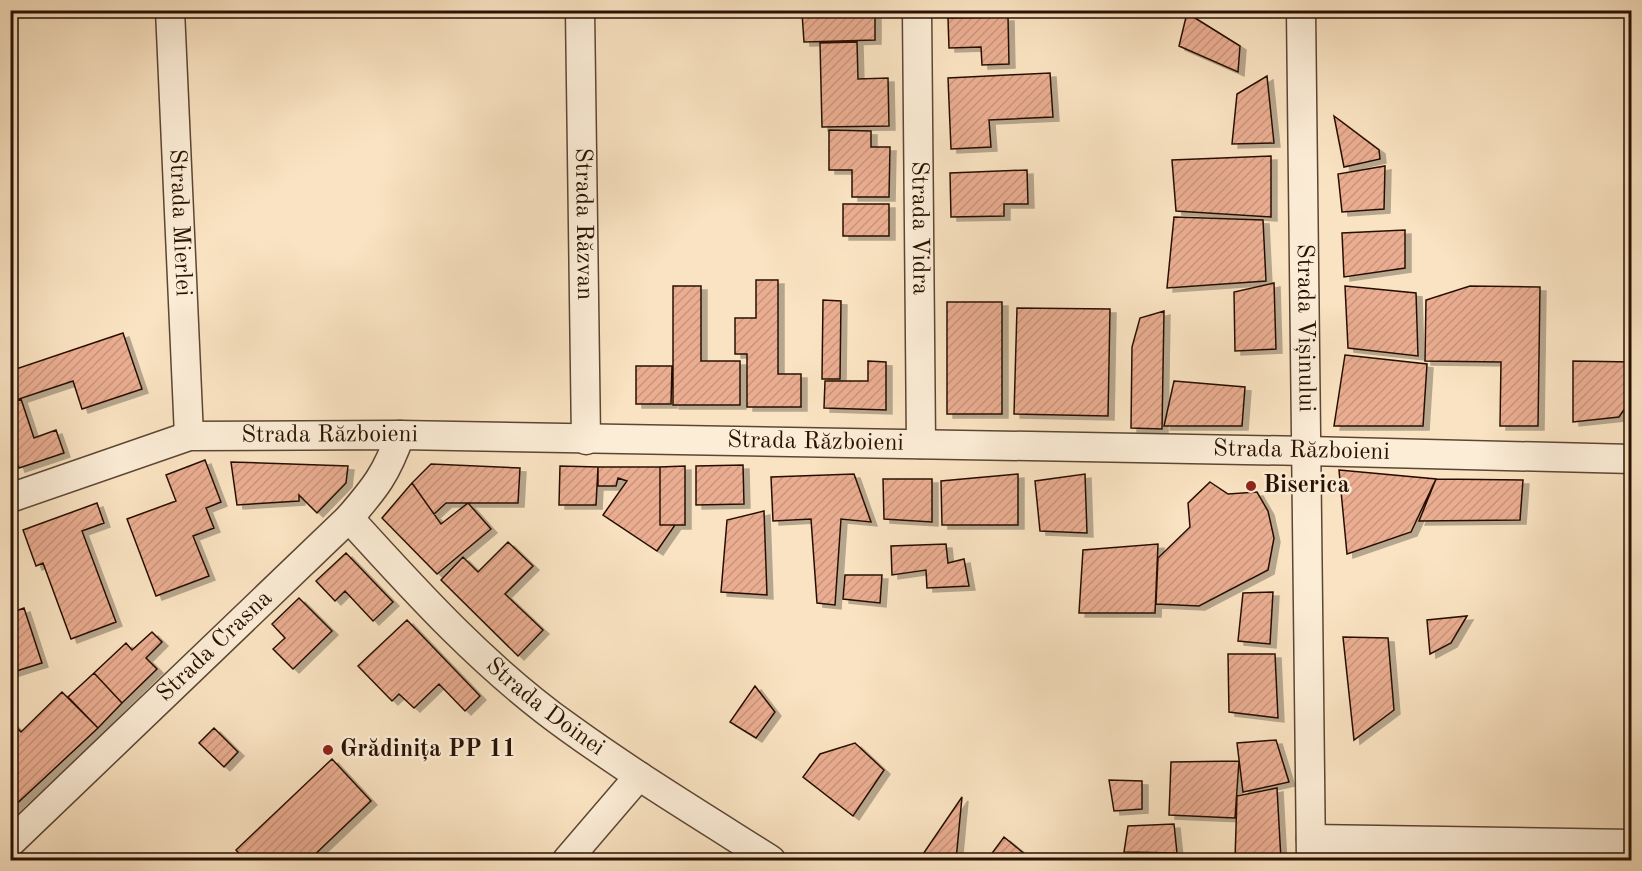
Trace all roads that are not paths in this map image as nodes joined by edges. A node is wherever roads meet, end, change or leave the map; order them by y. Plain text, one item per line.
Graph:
1 (170, 10) edge
2 (580, 10) edge
3 (917, 10) edge
4 (1301, 10) edge
5 (400, 435) junction
6 (189, 436) junction
7 (586, 440) junction
8 (921, 444) junction
9 (1307, 451) junction
10 (1632, 459) edge
11 (10, 498) edge
12 (349, 518) junction
13 (639, 776) junction
14 (10, 843) edge
15 (1632, 844) edge
16 (1311, 850) edge
17 (567, 861) edge
18 (771, 861) edge

1 - 6 street, Strada Mierlei
2 - 7 street, Strada Răzvan
3 - 8 street, Strada Vidra
4 - 9 street, Strada Vișinului
5 - 6 street, Strada Războieni
5 - 7 street, Strada Războieni
5 - 12 street, Strada Crasna
6 - 11 street, Strada Războieni
7 - 8 street, Strada Războieni
8 - 9 street, Strada Războieni
9 - 10 street, Strada Războieni
9 - 16 street, Strada Vișinului
12 - 13 street, Strada Doinei
12 - 14 street, Strada Crasna
13 - 17 street
13 - 18 street, Strada Doinei
15 - 16 street

